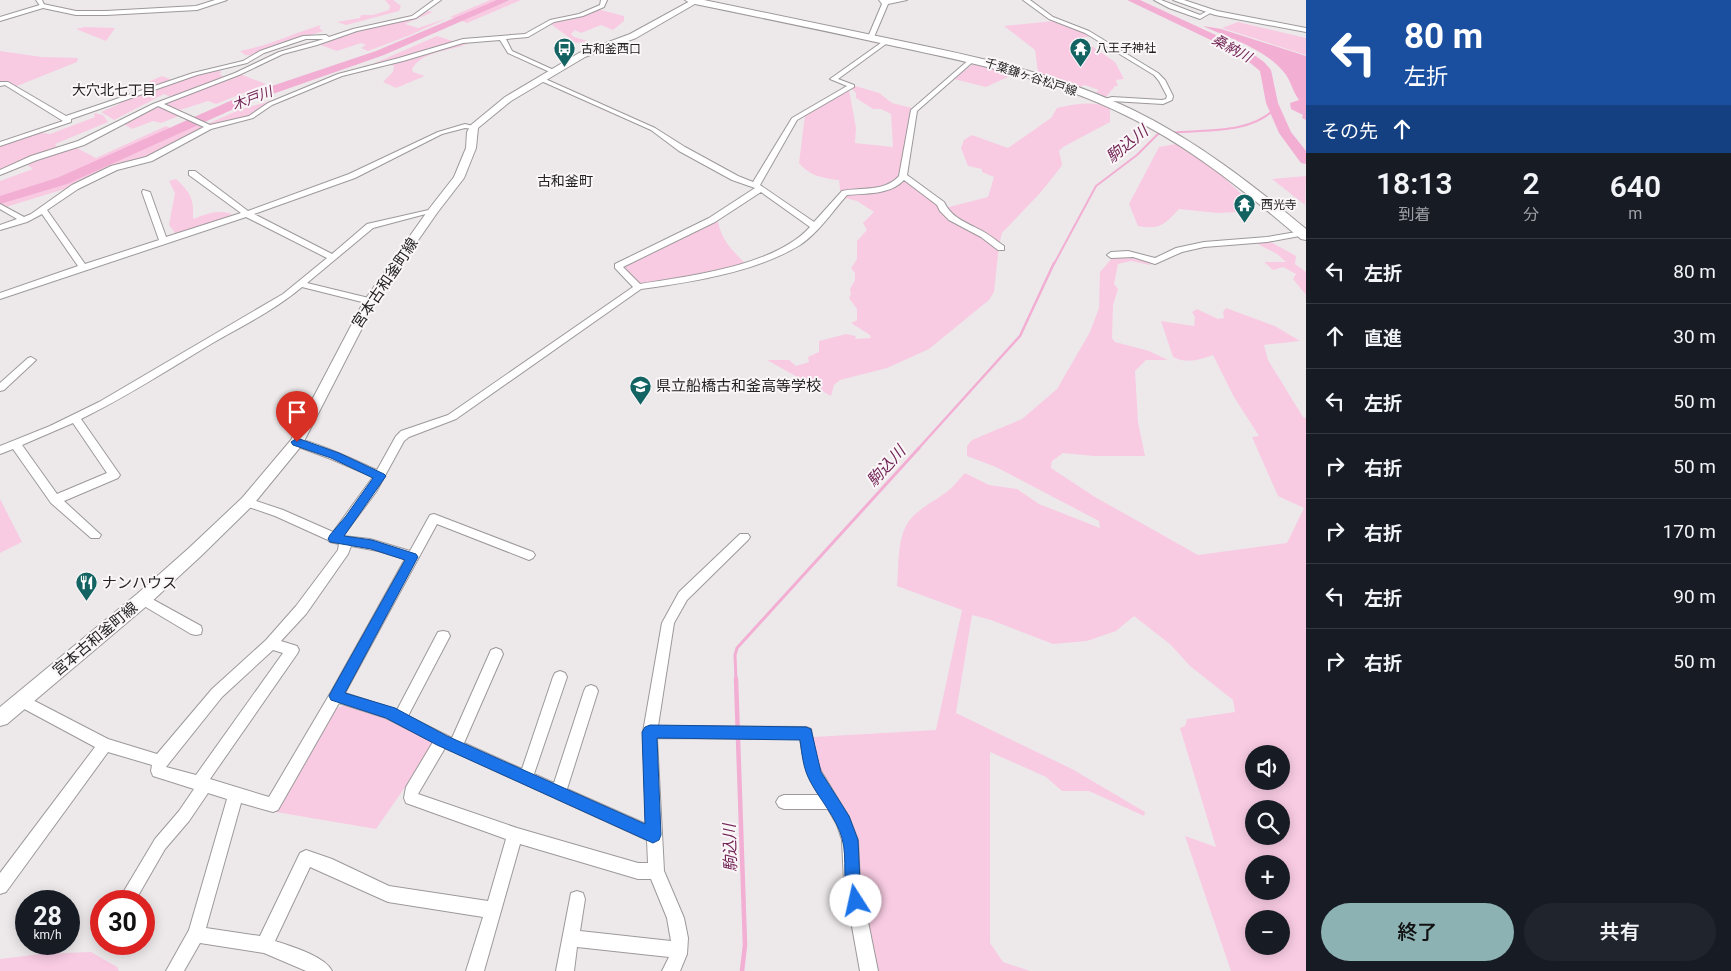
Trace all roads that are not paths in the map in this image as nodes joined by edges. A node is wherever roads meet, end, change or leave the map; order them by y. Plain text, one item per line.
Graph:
1 (223, 0) edge
2 (438, 0) edge
3 (604, 0) edge
4 (695, 0) edge
5 (904, 0) edge
6 (1026, 0) edge
7 (1157, 0) edge
8 (1177, 0) edge
9 (883, 1) edge
10 (41, 3) edge
11 (1209, 12) junction
12 (0, 19) edge
13 (1306, 30) edge
14 (330, 38) junction
15 (871, 38) junction
16 (504, 39) junction
17 (887, 41) junction
18 (974, 59) junction
19 (554, 72) junction
20 (540, 79) junction
21 (0, 84) edge
22 (1103, 101) junction
23 (158, 104) junction
24 (64, 119) junction
25 (109, 119) dead end
26 (120, 124) junction
27 (210, 127) junction
28 (474, 127) junction
29 (1157, 128) joint
30 (0, 144) edge
31 (0, 173) edge
32 (192, 173) dead end
33 (903, 176) junction
34 (758, 187) junction
35 (146, 192) dead end
36 (0, 206) edge
37 (43, 210) junction
38 (433, 211) junction
39 (247, 214) junction
40 (24, 220) junction
41 (815, 227) junction
42 (0, 228) edge
43 (1304, 235) edge
44 (164, 242) junction
45 (1001, 248) dead end
46 (1111, 255) dead end
47 (332, 257) junction
48 (83, 267) junction
49 (302, 284) junction
50 (638, 287) junction
51 (0, 296) edge
52 (370, 301) junction
53 (32, 360) dead end
54 (14, 376) junction
55 (0, 377) edge
56 (0, 388) edge
57 (75, 418) junction
58 (297, 442) junction
59 (15, 444) junction
60 (0, 450) edge
61 (380, 476) junction
62 (55, 500) junction
63 (247, 502) junction
64 (95, 535) dead end
65 (744, 537) dead end
66 (339, 540) junction
67 (529, 555) dead end
68 (412, 557) junction
69 (143, 599) junction
70 (196, 630) dead end
71 (443, 636) dead end
72 (271, 644) junction
73 (496, 654) dead end
74 (560, 677) dead end
75 (591, 691) dead end
76 (336, 696) junction
77 (20, 700) junction
78 (0, 718) edge
79 (400, 718) junction
80 (650, 732) junction
81 (449, 743) junction
82 (105, 745) junction
83 (160, 760) junction
84 (526, 777) junction
85 (202, 784) junction
86 (558, 792) junction
87 (236, 795) junction
88 (784, 802) dead end
89 (832, 802) junction
90 (517, 835) junction
91 (653, 835) junction
92 (6, 869) edge
93 (656, 871) junction
94 (0, 886) edge
95 (133, 890) edge
96 (577, 899) dead end
97 (492, 910) junction
98 (197, 932) junction
99 (571, 938) junction
100 (264, 945) junction
101 (679, 950) junction
102 (175, 971) edge
103 (323, 971) edge
104 (475, 971) edge
105 (565, 971) edge
106 (672, 971) edge
107 (869, 971) edge

1 - 10 street
2 - 14 street
3 - 16 street
4 - 15 main road, 千葉鎌ヶ谷松戸線
4 - 19 street
5 - 9 street
6 - 22 street
7 - 11 street
8 - 11 street
9 - 15 street
10 - 12 street
11 - 13 street
14 - 23 street
14 - 24 street
15 - 17 main road, 千葉鎌ヶ谷松戸線
16 - 19 street
16 - 27 street
17 - 18 main road, 千葉鎌ヶ谷松戸線
17 - 34 street
18 - 22 main road, 千葉鎌ヶ谷松戸線
18 - 33 street
19 - 20 street
20 - 28 street
20 - 34 street
21 - 24 street
22 - 29 main road, 千葉鎌ヶ谷松戸線
23 - 26 street
23 - 27 street
24 - 30 street
25 - 26 street
26 - 31 street
27 - 37 street
28 - 38 street, 宮本古和釜町線
28 - 39 street
29 - 43 main road, 千葉鎌ヶ谷松戸線
32 - 39 street
33 - 41 street
33 - 45 street
34 - 41 street
34 - 50 street
35 - 44 street
36 - 40 street
37 - 40 street
37 - 48 street
38 - 47 street
38 - 52 street, 宮本古和釜町線
39 - 44 street
39 - 47 street
40 - 42 street
41 - 50 street
43 - 46 street
44 - 48 street
47 - 49 street
48 - 51 street
49 - 52 street
49 - 57 street
50 - 61 street
52 - 58 street, 宮本古和釜町線
53 - 54 street
54 - 55 street
54 - 56 street
57 - 59 street
57 - 62 street
58 - 61 street
58 - 63 street, 宮本古和釜町線
59 - 60 street
59 - 62 street
61 - 66 street
62 - 64 street
63 - 66 street
63 - 69 street, 宮本古和釜町線
65 - 80 street
66 - 68 street
66 - 72 street
67 - 68 street
68 - 76 street
69 - 70 street
69 - 77 street, 宮本古和釜町線
71 - 79 street
72 - 83 street
72 - 85 street
73 - 81 street
74 - 84 street
75 - 86 street
76 - 79 street
76 - 87 street
77 - 78 street, 宮本古和釜町線
77 - 82 street
79 - 81 street
80 - 89 street
80 - 91 street
81 - 84 street
81 - 90 street
82 - 83 street
82 - 92 street
83 - 85 street
84 - 86 street
85 - 87 street
85 - 95 street
86 - 91 street
87 - 98 street
88 - 89 street
89 - 107 street
90 - 93 street
90 - 97 street
91 - 93 street
92 - 94 street
93 - 101 street
96 - 99 street
97 - 100 street
97 - 104 street
98 - 100 street
98 - 102 street
99 - 101 street
99 - 105 street
100 - 103 street
101 - 106 street

